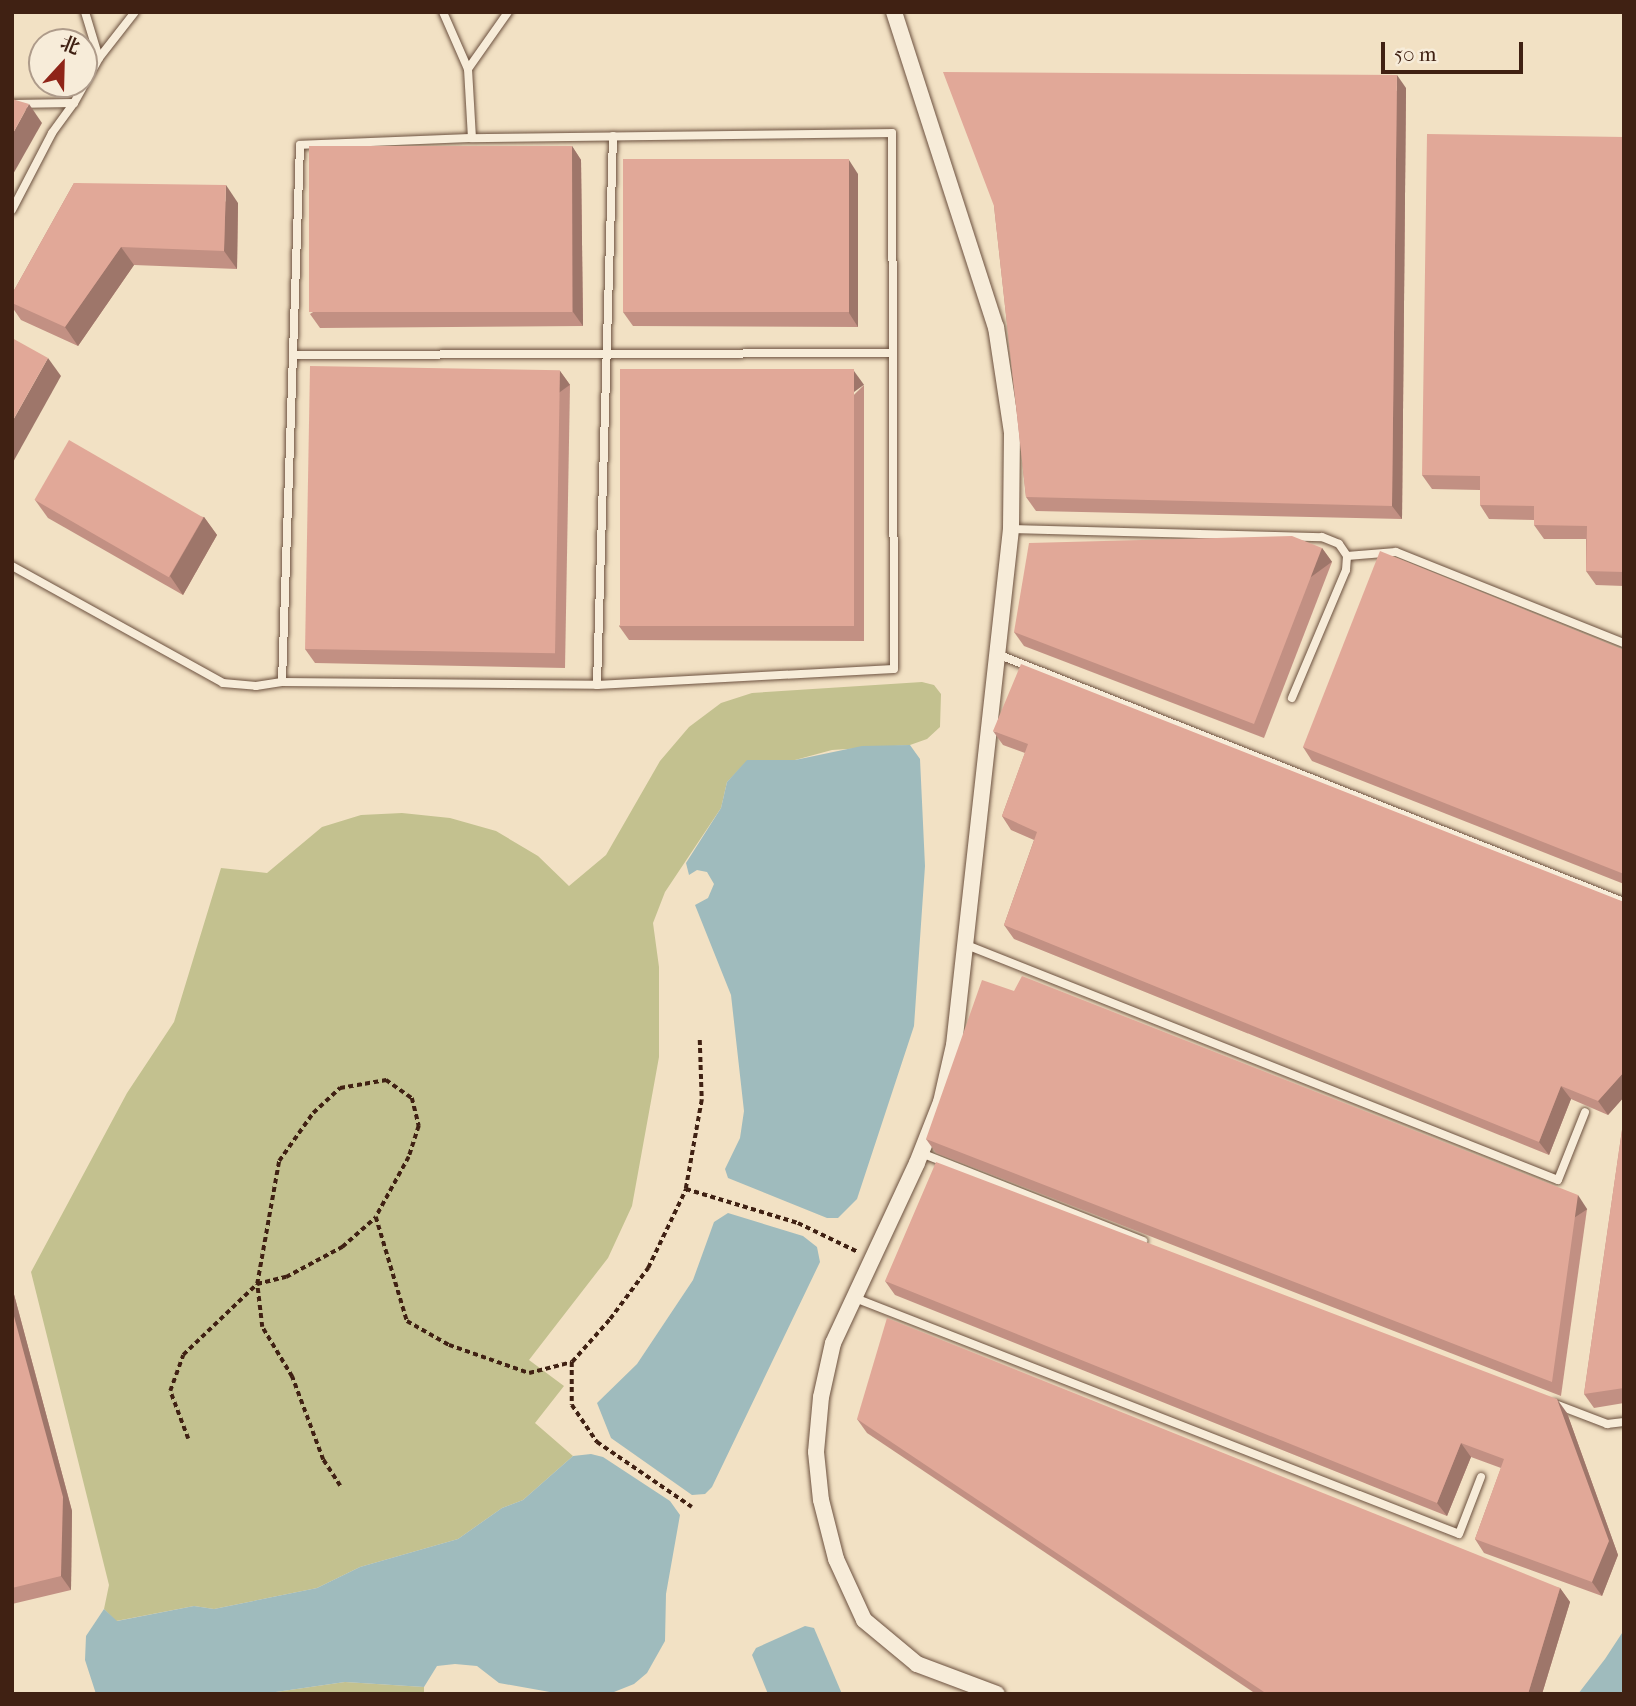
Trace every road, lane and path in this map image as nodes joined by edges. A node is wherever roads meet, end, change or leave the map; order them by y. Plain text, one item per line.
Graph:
1 (86, 12) edge
2 (135, 12) edge
3 (443, 12) edge
4 (508, 12) edge
5 (894, 12) edge
6 (99, 58) junction
7 (468, 69) junction
8 (74, 103) junction
9 (12, 104) edge
10 (613, 136) junction
11 (472, 138) junction
12 (12, 210) edge
13 (892, 353) junction
14 (293, 355) junction
15 (607, 355) junction
16 (1011, 529) junction
17 (1347, 556) junction
18 (12, 566) edge
19 (1624, 643) edge
20 (997, 654) junction
21 (282, 682) junction
22 (597, 685) junction
23 (1292, 698) dead end
24 (1624, 902) edge
25 (964, 944) junction
26 (700, 1040) dead end
27 (1585, 1112) edge
28 (921, 1153) junction
29 (686, 1189) junction
30 (376, 1217) junction
31 (1154, 1245) edge
32 (873, 1259) junction
33 (257, 1284) junction
34 (855, 1298) junction
35 (572, 1362) junction
36 (1542, 1398) edge
37 (1624, 1422) edge
38 (188, 1439) dead end
39 (1481, 1478) dead end
40 (340, 1486) dead end
41 (692, 1507) dead end
42 (997, 1694) edge

1 - 6 lane
2 - 6 lane
3 - 7 lane
4 - 7 lane
5 - 16 street
6 - 8 lane
7 - 11 lane
8 - 9 lane
8 - 12 lane
10 - 11 lane
10 - 13 lane
10 - 15 lane
11 - 14 lane
13 - 15 lane
13 - 22 lane
14 - 15 lane
14 - 21 lane
15 - 22 lane
16 - 17 lane
16 - 20 street
17 - 19 lane
17 - 23 lane
18 - 21 lane
20 - 24 lane
20 - 25 street
21 - 22 lane
25 - 27 lane
25 - 28 street
26 - 29 path
28 - 31 lane
28 - 32 street
29 - 32 path
29 - 35 path
30 - 33 path
30 - 33 path
30 - 35 path
32 - 34 street
33 - 38 path
33 - 40 path
34 - 39 lane
34 - 42 street
35 - 41 path
36 - 37 lane

